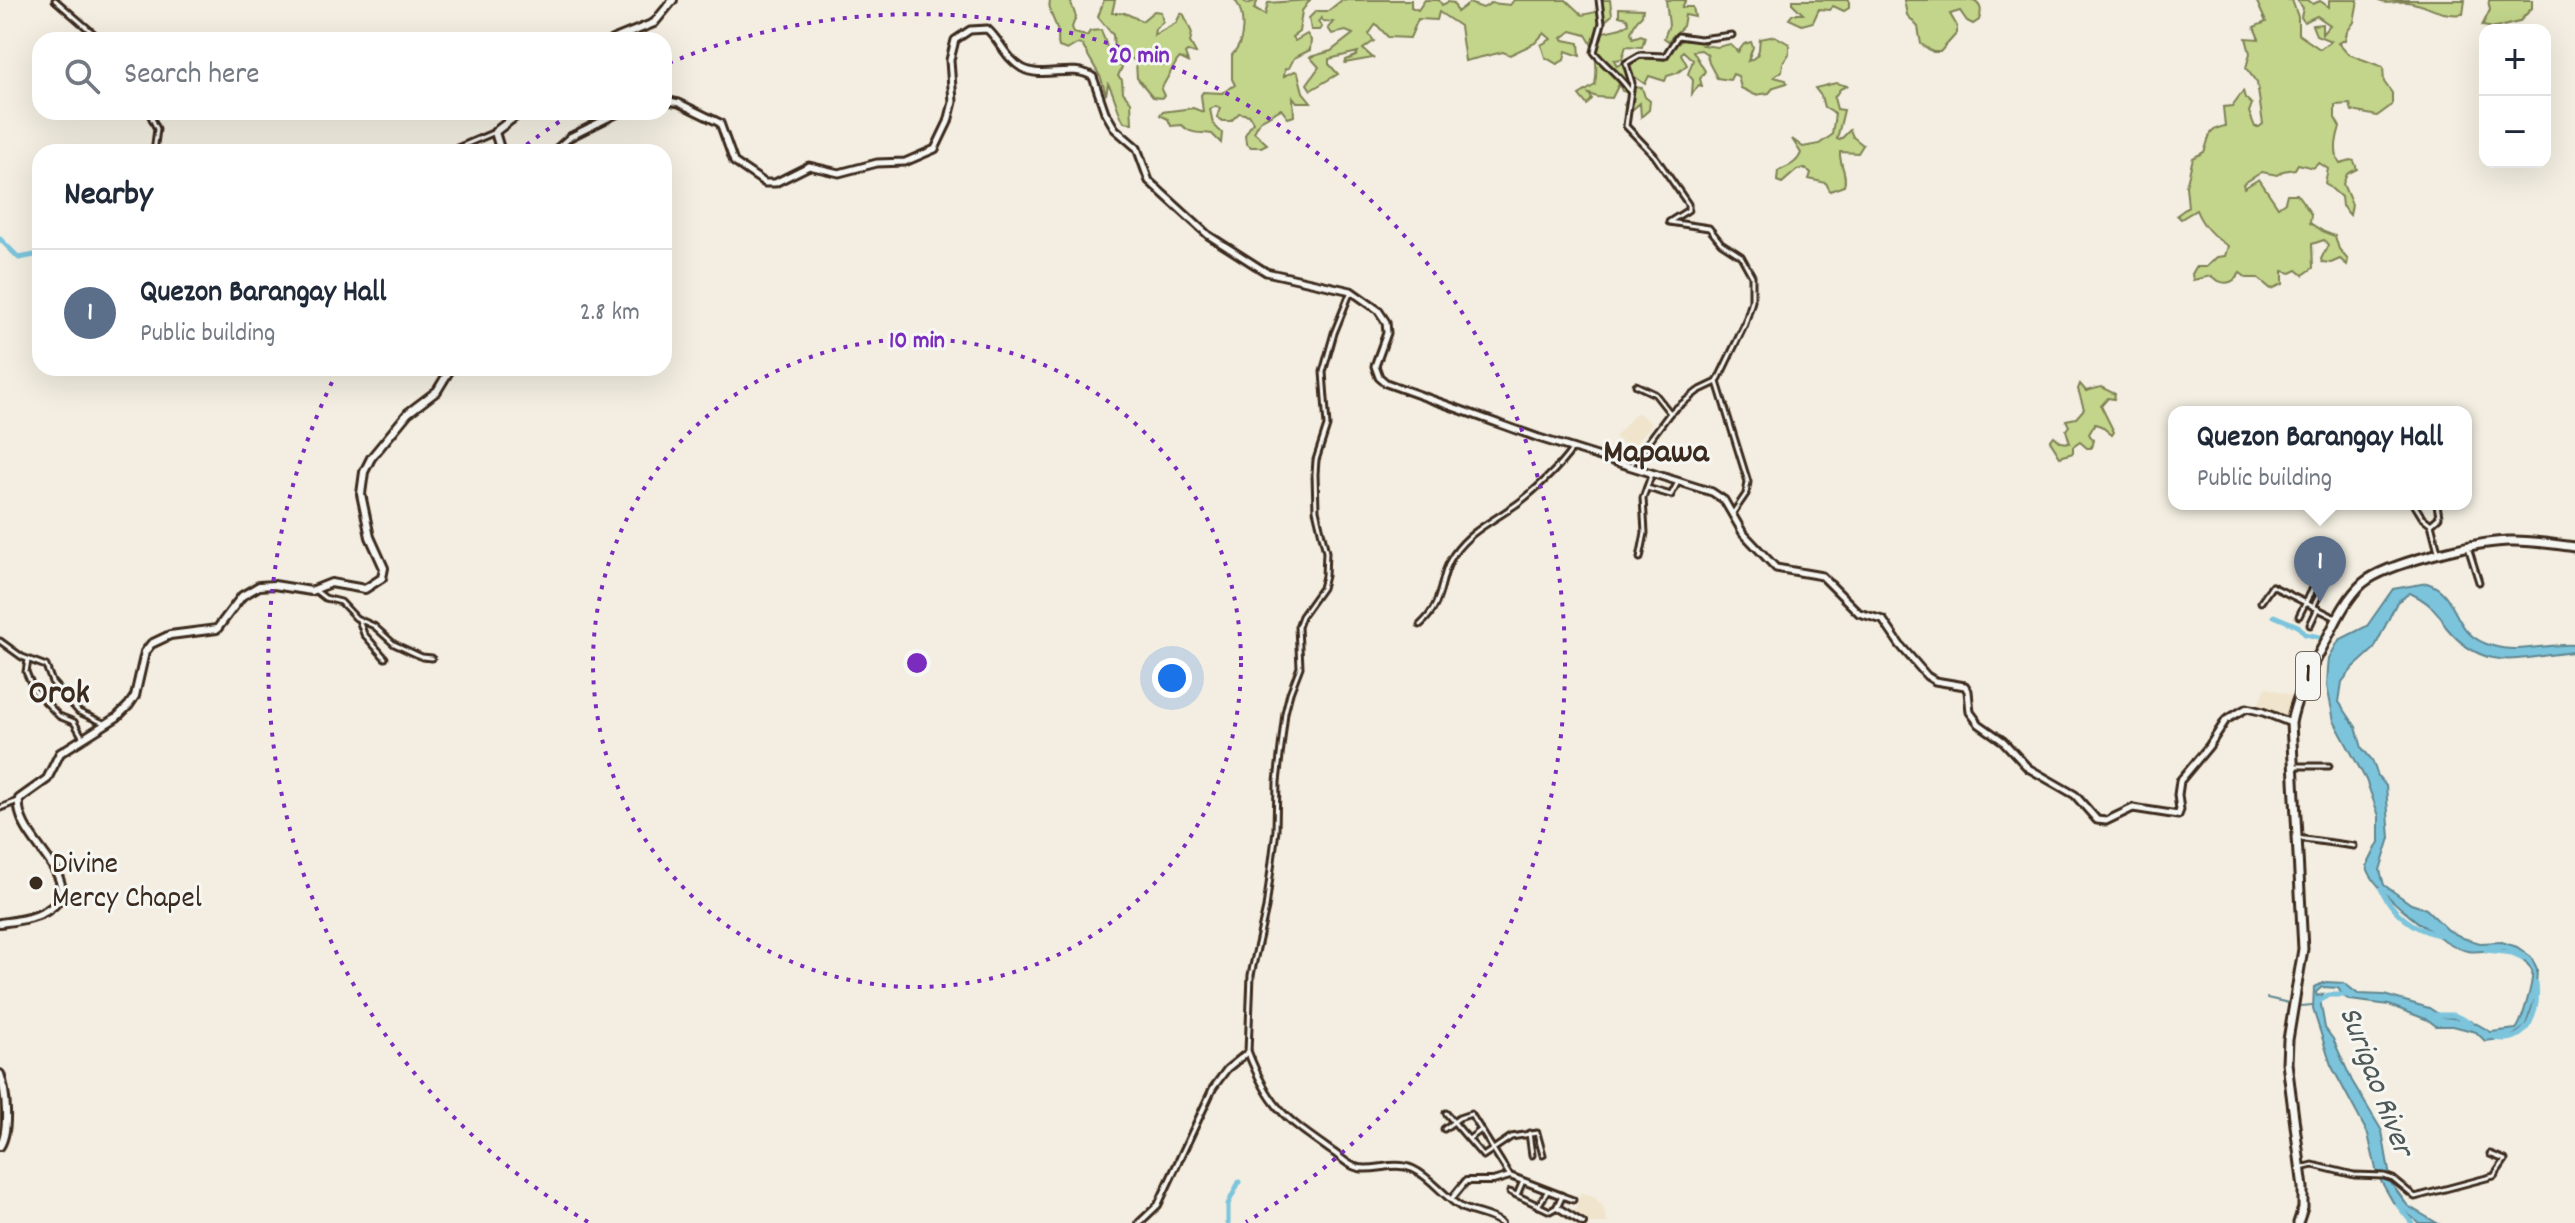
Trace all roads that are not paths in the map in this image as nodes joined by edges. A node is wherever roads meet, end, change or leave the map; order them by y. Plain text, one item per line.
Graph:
1 (55, 0) edge
2 (673, 0) edge
3 (1599, 0) edge
4 (92, 32) edge
5 (632, 32) edge
6 (1732, 35) dead end
7 (1631, 96) junction
8 (672, 102) edge
9 (153, 120) edge
10 (511, 120) edge
11 (604, 120) edge
12 (495, 132) junction
13 (155, 144) edge
14 (467, 144) edge
15 (499, 144) edge
16 (562, 144) edge
17 (1351, 291) junction
18 (446, 376) edge
19 (1717, 382) junction
20 (1636, 385) dead end
21 (1670, 413) junction
22 (1573, 448) junction
23 (1630, 466) junction
24 (1652, 473) junction
25 (1679, 481) junction
26 (1647, 488) junction
27 (2418, 510) edge
28 (2438, 510) edge
29 (1732, 514) junction
30 (2431, 524) junction
31 (2468, 547) junction
32 (2575, 547) edge
33 (2440, 554) junction
34 (1640, 558) dead end
35 (2479, 582) dead end
36 (2314, 586) dead end
37 (316, 591) junction
38 (2321, 591) dead end
39 (2261, 602) dead end
40 (2306, 603) junction
41 (2316, 608) junction
42 (2299, 616) dead end
43 (2338, 619) junction
44 (359, 620) junction
45 (1420, 625) dead end
46 (2310, 625) dead end
47 (0, 641) edge
48 (385, 658) dead end
49 (432, 658) dead end
50 (28, 660) junction
51 (2291, 723) junction
52 (106, 724) junction
53 (83, 738) junction
54 (2295, 766) junction
55 (2329, 766) dead end
56 (18, 801) junction
57 (0, 808) edge
58 (2297, 838) junction
59 (2354, 846) dead end
60 (0, 923) edge
61 (1248, 1052) junction
62 (0, 1074) edge
63 (1446, 1113) dead end
64 (1454, 1121) junction
65 (1444, 1129) dead end
66 (1481, 1130) junction
67 (1529, 1133) junction
68 (1469, 1139) junction
69 (0, 1146) edge
70 (1541, 1146) junction
71 (1531, 1147) junction
72 (1493, 1150) junction
73 (2490, 1154) dead end
74 (1532, 1155) dead end
75 (1543, 1155) dead end
76 (2301, 1168) junction
77 (1510, 1176) junction
78 (1523, 1181) junction
79 (1548, 1190) junction
80 (1510, 1192) dead end
81 (1517, 1195) junction
82 (1562, 1196) junction
83 (1452, 1198) junction
84 (1573, 1200) dead end
85 (1538, 1206) junction
86 (1557, 1207) junction
87 (1139, 1223) edge
88 (1501, 1223) edge
89 (1583, 1223) edge
90 (2298, 1223) edge

1 - 4 street
2 - 5 main road
3 - 7 street
6 - 7 street
7 - 19 street
8 - 17 main road
9 - 13 street
10 - 12 main road
11 - 16 main road
12 - 14 street
12 - 15 main road
17 - 22 main road
17 - 61 street
18 - 37 main road
19 - 21 street
19 - 29 street
20 - 21 street
21 - 23 street
22 - 23 main road
22 - 45 street
23 - 24 main road
24 - 25 main road
24 - 26 street
25 - 26 street
25 - 29 main road
26 - 34 street
27 - 30 street
28 - 30 street
29 - 51 main road
30 - 33 street
31 - 32 highway, 1
31 - 33 highway, 1
31 - 35 street
33 - 43 highway, 1
36 - 40 street
37 - 44 street
37 - 52 main road
38 - 41 street
39 - 40 street
40 - 41 street
40 - 42 street
41 - 43 street
41 - 46 street
43 - 51 highway, 1
44 - 48 street
44 - 49 street
47 - 50 street
50 - 52 street
50 - 53 street
51 - 54 highway, 1
52 - 53 main road
53 - 56 main road
54 - 55 street
54 - 58 highway, 1
56 - 57 street
56 - 60 main road
58 - 59 street
58 - 76 highway, 1
61 - 83 street
61 - 87 street
62 - 69 main road
63 - 64 street
64 - 65 street
64 - 66 street
64 - 68 street
66 - 68 street
66 - 72 street
67 - 70 street
67 - 71 street
67 - 72 street
68 - 72 street
70 - 71 street
70 - 75 street
71 - 74 street
72 - 77 street
73 - 76 street
76 - 90 highway, 1
77 - 78 street
77 - 83 street
78 - 79 street
78 - 81 street
79 - 82 street
79 - 85 street
80 - 81 street
81 - 85 street
82 - 84 street
82 - 86 street
83 - 88 street
85 - 86 street
86 - 89 street

